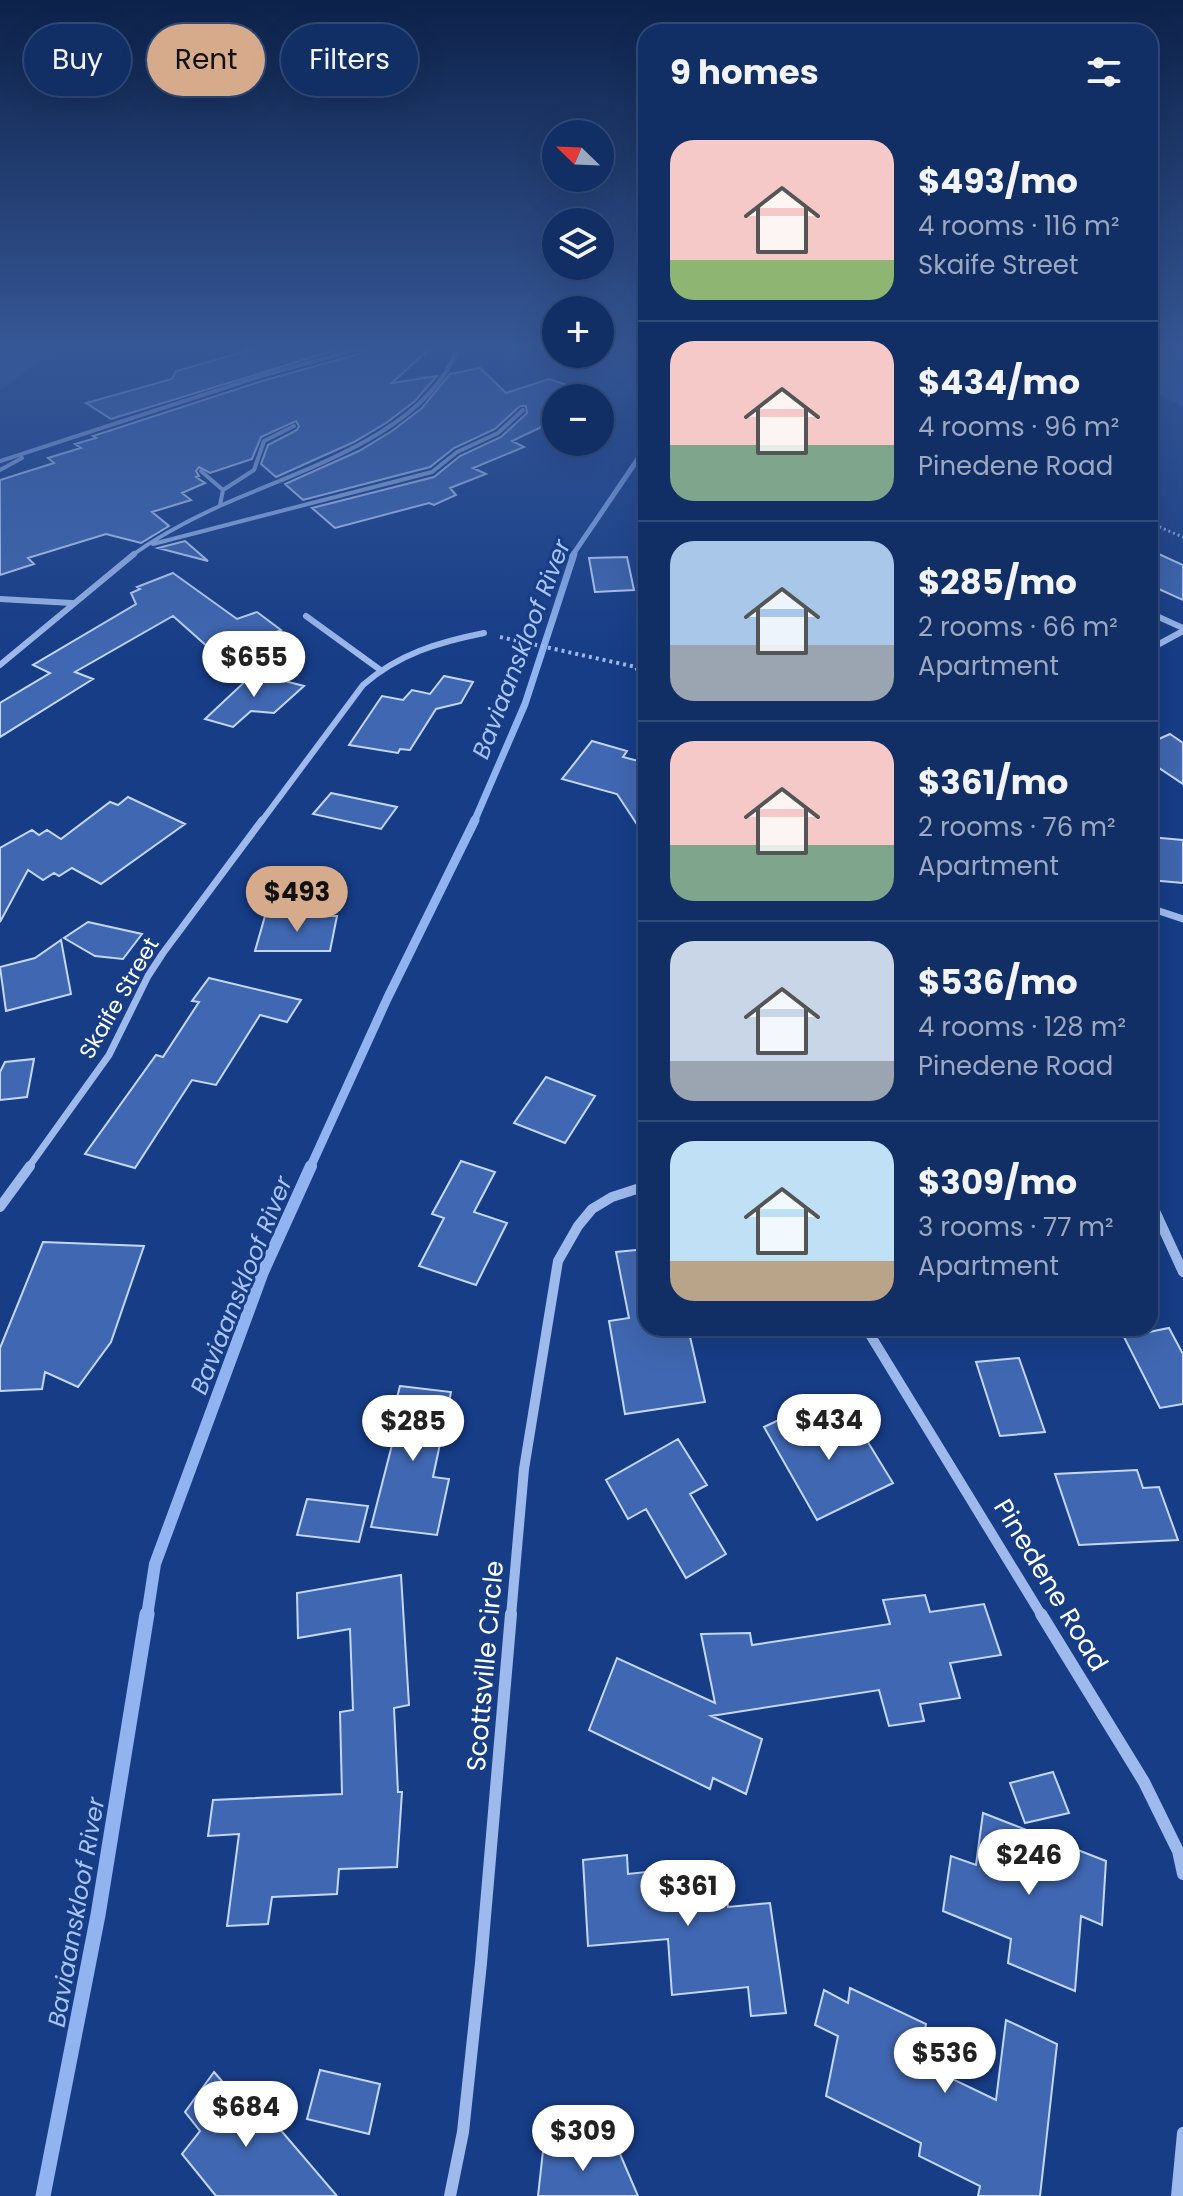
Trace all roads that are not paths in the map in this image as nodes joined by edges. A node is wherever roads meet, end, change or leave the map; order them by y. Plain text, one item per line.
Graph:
1 (29, 451) edge
2 (34, 451) edge
3 (260, 451) edge
4 (336, 451) edge
5 (458, 451) edge
6 (0, 461) edge
7 (0, 470) edge
8 (201, 471) dead end
9 (223, 490) junction
10 (220, 505) junction
11 (144, 546) junction
12 (0, 599) edge
13 (72, 603) junction
14 (306, 616) dead end
15 (1158, 617) edge
16 (1183, 629) edge
17 (484, 633) road end
18 (1158, 644) edge
19 (0, 665) edge
20 (379, 669) junction
21 (1158, 911) edge
22 (1183, 919) edge
23 (0, 1186) edge
24 (13, 1189) junction
25 (638, 1189) edge
26 (0, 1207) edge
27 (1158, 1217) edge
28 (1183, 1272) edge
29 (871, 1336) edge
30 (1183, 1874) edge
31 (1183, 2133) edge
32 (450, 2196) edge
33 (1177, 2196) edge

1 - 6 street
2 - 7 street
3 - 9 street
4 - 10 street
5 - 11 street
8 - 9 street
9 - 10 street
10 - 11 street
11 - 13 street
12 - 13 street
13 - 19 street
14 - 20 street
15 - 16 street
16 - 18 street
17 - 20 street, Skaife Street
20 - 24 street, Skaife Street
21 - 22 street
23 - 24 street
24 - 26 street, Skaife Street
25 - 32 street, Scottsville Circle
27 - 28 street
29 - 30 street, Pinedene Road
31 - 33 street

